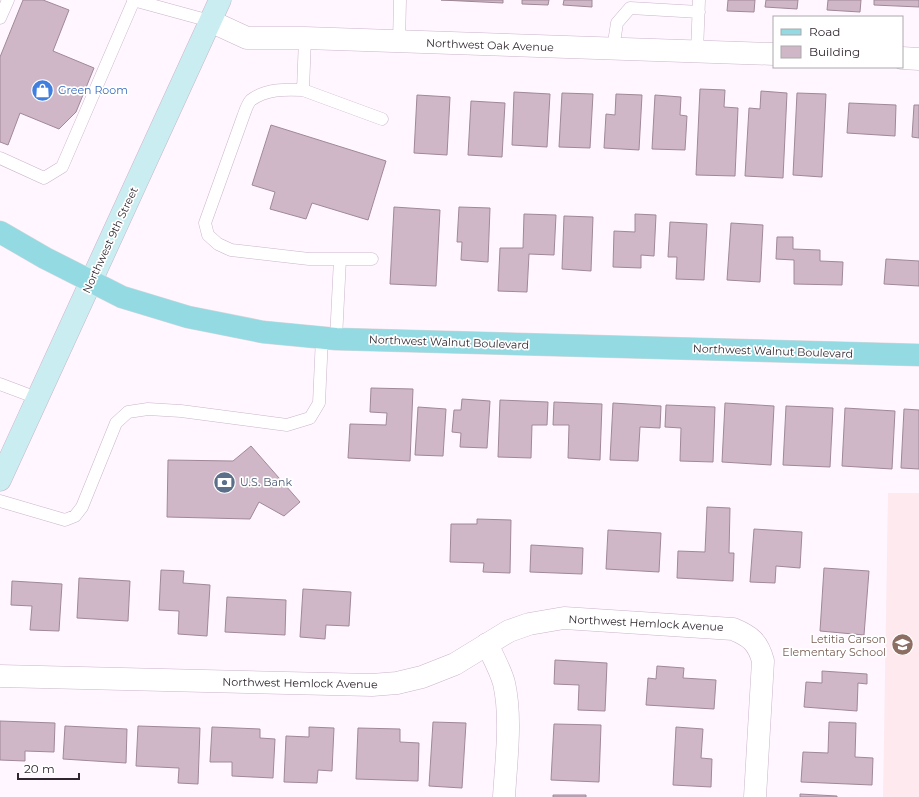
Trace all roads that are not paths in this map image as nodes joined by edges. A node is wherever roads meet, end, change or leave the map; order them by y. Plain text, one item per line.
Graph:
1 (8, 0) edge
2 (133, 0) edge
3 (220, 0) edge
4 (400, 0) edge
5 (699, 6) edge
6 (0, 18) edge
7 (210, 21) junction
8 (305, 38) junction
9 (398, 41) junction
10 (613, 49) junction
11 (698, 52) junction
12 (773, 54) edge
13 (903, 58) edge
14 (919, 59) edge
15 (303, 90) junction
16 (382, 119) dead end
17 (0, 158) edge
18 (0, 232) edge
19 (340, 259) junction
20 (372, 260) dead end
21 (90, 282) junction
22 (329, 338) junction
23 (919, 355) edge
24 (0, 384) edge
25 (37, 398) junction
26 (0, 480) edge
27 (0, 501) edge
28 (487, 644) junction
29 (0, 676) edge
30 (504, 797) edge
31 (755, 797) edge

1 - 6 lane
2 - 7 lane
2 - 17 lane
3 - 7 main road, Northwest 9th Street
4 - 9 lane
5 - 10 lane
5 - 11 lane
7 - 8 street, Northwest Oak Avenue
7 - 21 main road, Northwest 9th Street
8 - 9 street, Northwest Oak Avenue
8 - 15 lane
9 - 10 street, Northwest Oak Avenue
10 - 11 street, Northwest Oak Avenue
11 - 12 street, Northwest Oak Avenue
13 - 14 street
15 - 16 lane
15 - 19 lane
18 - 21 main road, Northwest Walnut Boulevard
19 - 20 lane
19 - 22 lane
21 - 22 main road, Northwest Walnut Boulevard
21 - 25 main road, Northwest 9th Street
22 - 23 main road, Northwest Walnut Boulevard
22 - 27 lane
24 - 25 lane
25 - 26 main road, Northwest 9th Street
28 - 29 street, Northwest Hemlock Avenue
28 - 30 street
28 - 31 street, Northwest Hemlock Avenue

